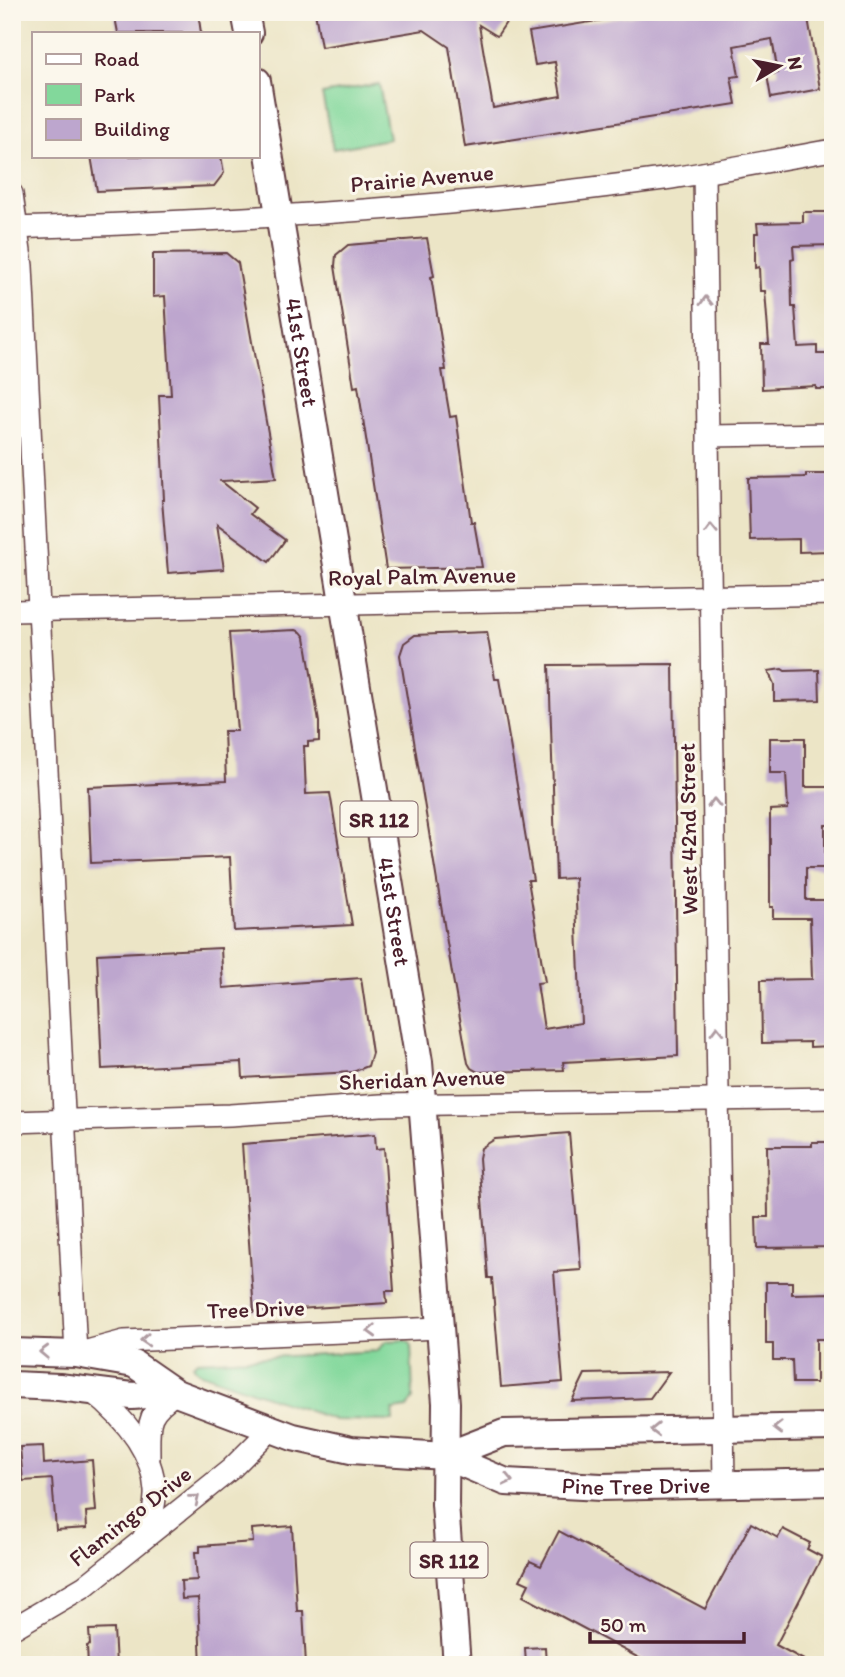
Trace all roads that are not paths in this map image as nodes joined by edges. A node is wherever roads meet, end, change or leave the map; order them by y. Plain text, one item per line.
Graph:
1 (246, 12) edge
2 (249, 32) edge
3 (259, 94) edge
4 (833, 150) edge
5 (704, 173) junction
6 (12, 194) edge
7 (279, 216) junction
8 (15, 228) edge
9 (833, 434) edge
10 (709, 436) junction
11 (833, 594) edge
12 (711, 597) junction
13 (344, 603) junction
14 (40, 610) junction
15 (12, 611) edge
16 (833, 1098) edge
17 (718, 1099) junction
18 (423, 1104) junction
19 (12, 1122) edge
20 (64, 1122) junction
21 (440, 1328) junction
22 (12, 1352) edge
23 (76, 1354) junction
24 (21, 1385) edge
25 (91, 1391) junction
26 (176, 1393) junction
27 (833, 1427) edge
28 (723, 1429) junction
29 (270, 1430) junction
30 (445, 1456) junction
31 (149, 1458) junction
32 (833, 1482) edge
33 (724, 1485) junction
34 (142, 1542) junction
35 (12, 1629) edge
36 (457, 1665) edge

1 - 2 main road
3 - 7 main road, 41st Street / SR 112
4 - 5 street, Prairie Avenue
5 - 7 street, Prairie Avenue
10 -> 5 street, West 42nd Street
6 - 8 street
7 - 8 street, Prairie Avenue
7 - 13 main road, 41st Street / SR 112
8 - 14 street
9 - 10 street
12 -> 10 street, West 42nd Street
11 - 12 street, Royal Palm Avenue
12 - 13 street, Royal Palm Avenue
17 -> 12 street, West 42nd Street
13 - 14 street, Royal Palm Avenue
13 - 18 main road, 41st Street / SR 112
14 - 15 street, Royal Palm Avenue
14 - 20 street
16 - 17 street, Sheridan Avenue
17 - 18 street, Sheridan Avenue
17 - 28 street, West 42nd Street
18 - 20 street, Sheridan Avenue
18 - 21 main road, 41st Street / SR 112
19 - 20 street, Sheridan Avenue
20 - 23 street
21 -> 23 street, Tree Drive
21 - 30 main road, 41st Street / SR 112
23 -> 22 main road, Pine Tree Drive
23 - 24 main road
23 - 26 main road, Pine Tree Drive
24 - 25 main road, Pine Tree Drive
25 - 26 main road, Pine Tree Drive
25 - 31 street
26 - 29 main road, Pine Tree Drive
26 - 31 street
27 -> 28 main road, Pine Tree Drive
28 -> 30 main road, Pine Tree Drive
28 - 33 street, West 42nd Street
29 - 30 main road, Pine Tree Drive
34 -> 29 street, Flamingo Drive
30 -> 33 main road, Pine Tree Drive
30 - 36 main road, 41st Street / SR 112
31 - 34 street
32 - 33 main road, Pine Tree Drive
34 - 35 street, Flamingo Drive

